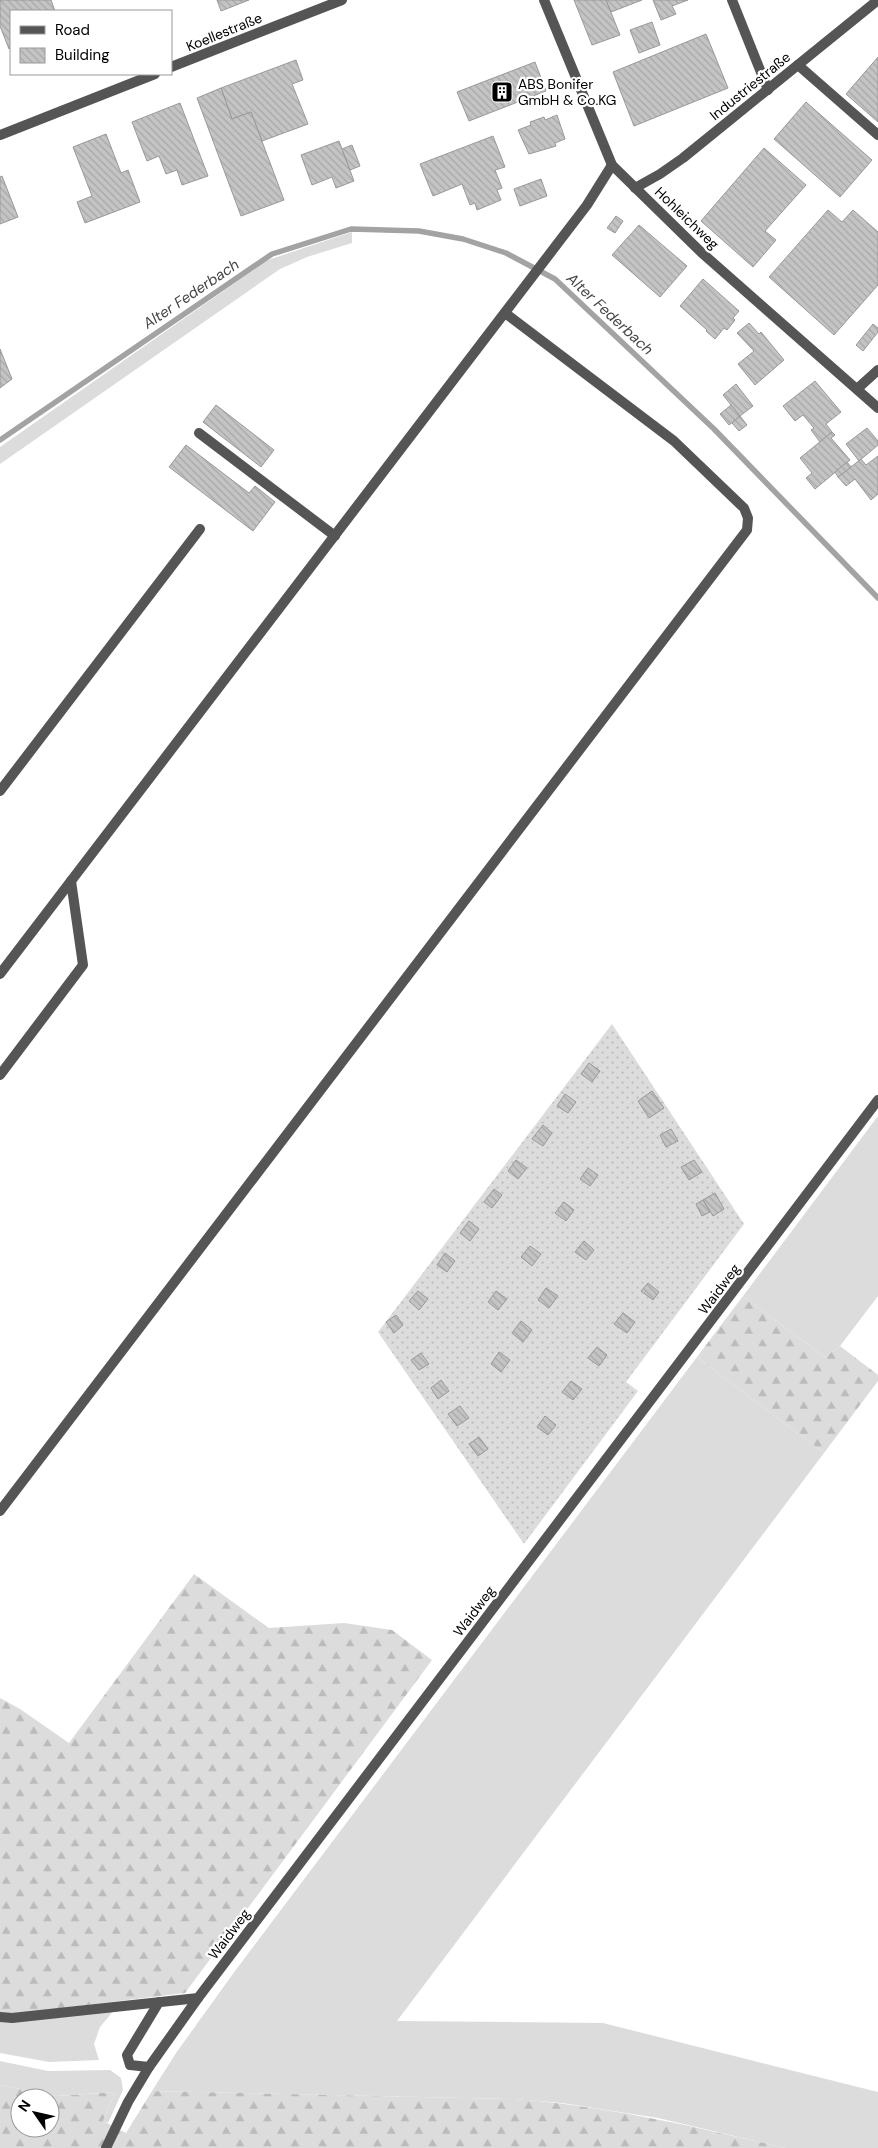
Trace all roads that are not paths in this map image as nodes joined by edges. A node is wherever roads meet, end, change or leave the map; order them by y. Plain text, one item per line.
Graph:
1 (342, 0) edge
2 (544, 0) edge
3 (732, 0) edge
4 (878, 0) edge
5 (798, 66) junction
6 (172, 68) edge
7 (152, 75) edge
8 (768, 90) junction
9 (0, 135) edge
10 (878, 135) edge
11 (612, 165) junction
12 (635, 188) junction
13 (505, 314) junction
14 (878, 370) edge
15 (857, 389) junction
16 (878, 408) edge
17 (199, 433) dead end
18 (200, 529) dead end
19 (335, 536) junction
20 (0, 791) edge
21 (71, 881) junction
22 (0, 974) edge
23 (0, 1075) edge
24 (878, 1100) edge
25 (0, 1512) edge
26 (198, 1998) junction
27 (159, 2002) junction
28 (0, 2017) edge
29 (149, 2067) junction
30 (106, 2148) edge

1 - 6 street, Koellestraße
2 - 11 street, Hohleichweg
3 - 8 street
4 - 5 street, Industriestraße
5 - 8 street, Industriestraße
5 - 10 street
7 - 9 street
8 - 12 street, Industriestraße
11 - 12 street, Hohleichweg
11 - 13 street
12 - 15 street, Hohleichweg
13 - 19 street
13 - 25 street
14 - 15 street
15 - 16 street, Hohleichweg
17 - 19 street
18 - 20 street
19 - 21 street
21 - 22 street
21 - 23 street
24 - 26 street, Waidweg
26 - 27 street
26 - 29 street, Waidweg
27 - 28 street
27 - 29 street
29 - 30 street, Waidweg

